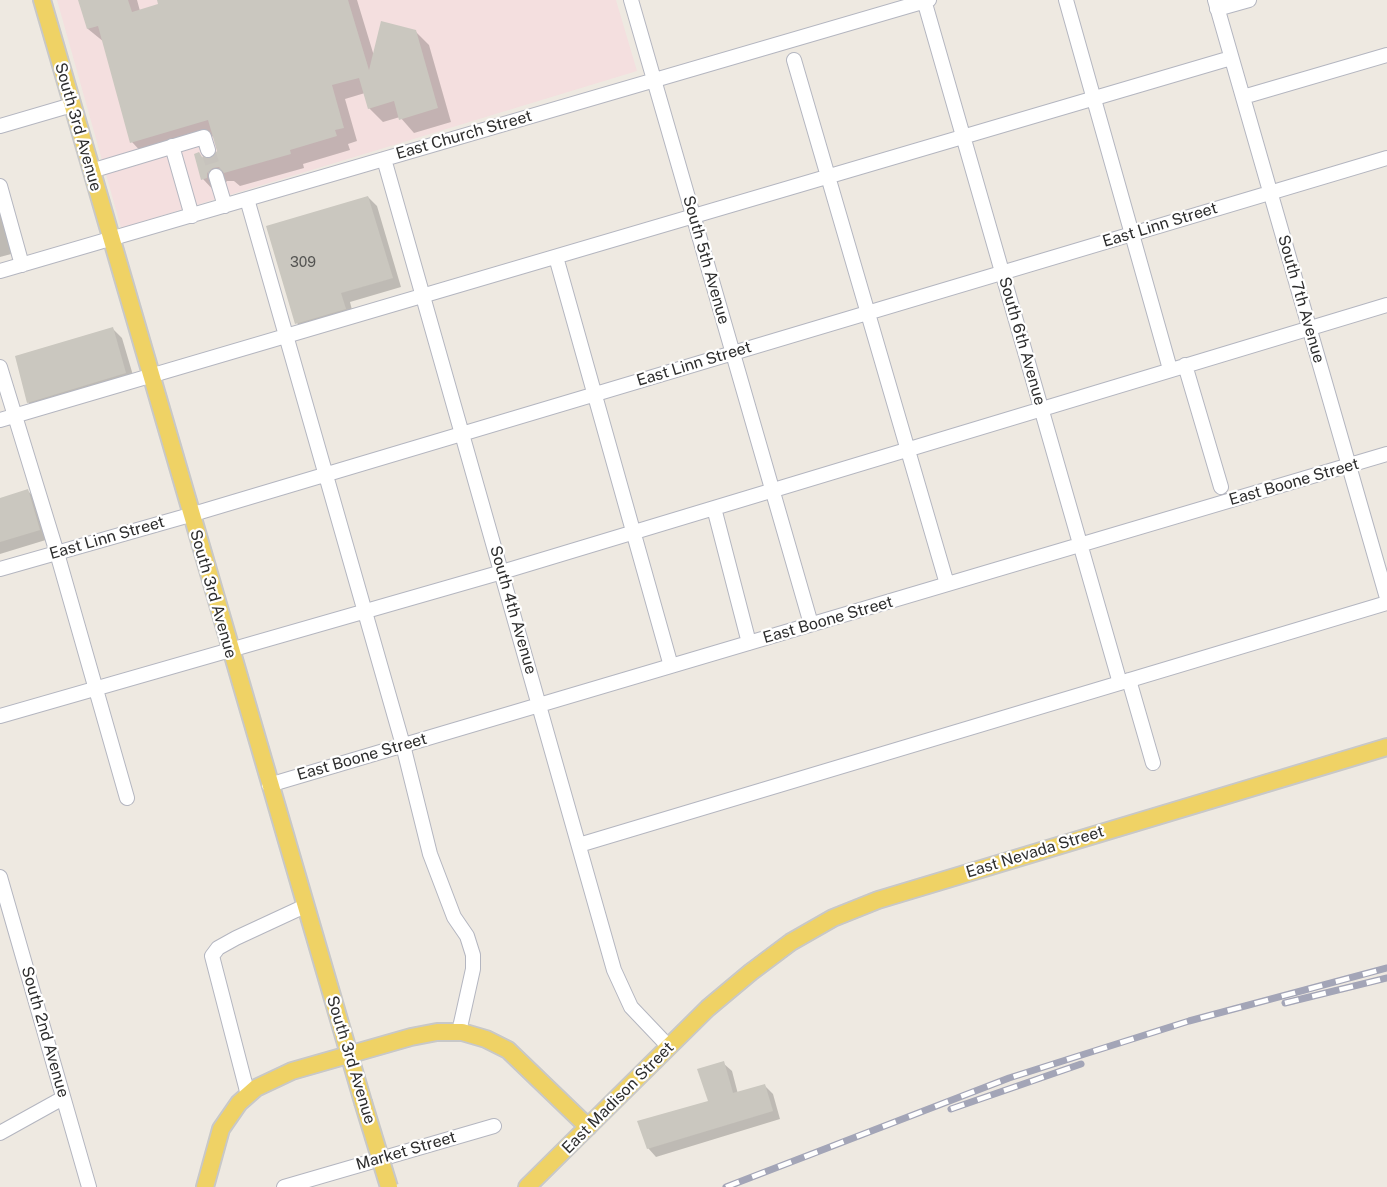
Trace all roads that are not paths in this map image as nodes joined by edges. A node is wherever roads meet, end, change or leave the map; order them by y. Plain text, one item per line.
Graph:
1 (42, 0) edge
2 (631, 0) edge
3 (926, 0) edge
4 (1066, 0) edge
5 (1249, 0) edge
6 (1216, 5) edge
7 (1387, 55) edge
8 (1232, 58) junction
9 (795, 60) dead end
10 (654, 80) junction
11 (1243, 97) junction
12 (1094, 99) junction
13 (72, 105) junction
14 (0, 126) edge
15 (964, 137) junction
16 (172, 146) junction
17 (208, 150) dead end
18 (1387, 158) edge
19 (384, 159) junction
20 (91, 171) junction
21 (216, 176) tunnel mouth
22 (828, 177) junction
23 (0, 186) edge
24 (1270, 193) junction
25 (247, 200) junction
26 (225, 206) junction
27 (192, 216) junction
28 (694, 216) junction
29 (1134, 233) junction
30 (111, 240) junction
31 (556, 257) junction
32 (22, 265) junction
33 (0, 272) edge
34 (1003, 272) junction
35 (423, 296) junction
36 (1387, 305) edge
37 (868, 312) junction
38 (1309, 327) junction
39 (286, 336) junction
40 (733, 353) junction
41 (1185, 364) junction
42 (0, 367) edge
43 (1170, 369) junction
44 (150, 376) junction
45 (594, 394) junction
46 (1041, 408) junction
47 (15, 416) junction
48 (0, 420) edge
49 (462, 434) junction
50 (908, 449) junction
51 (1387, 454) edge
52 (1349, 466) junction
53 (325, 474) junction
54 (1221, 487) dead end
55 (772, 490) junction
56 (714, 508) junction
57 (190, 515) junction
58 (633, 532) junction
59 (1079, 545) junction
60 (57, 553) junction
61 (0, 569) edge
62 (502, 572) junction
63 (947, 584) junction
64 (1387, 598) edge
65 (1387, 603) edge
66 (364, 612) junction
67 (811, 624) junction
68 (749, 643) junction
69 (230, 650) junction
70 (671, 666) junction
71 (1124, 682) junction
72 (96, 690) junction
73 (540, 705) junction
74 (0, 716) edge
75 (403, 745) junction
76 (1387, 747) edge
77 (1153, 764) dead end
78 (269, 785) junction
79 (127, 798) dead end
80 (579, 845) junction
81 (0, 877) edge
82 (305, 906) junction
83 (708, 1008) joint
84 (459, 1032) junction
85 (669, 1047) junction
86 (349, 1054) junction
87 (248, 1095) junction
88 (63, 1098) junction
89 (494, 1126) dead end
90 (588, 1127) junction
91 (0, 1133) edge
92 (89, 1187) edge
93 (205, 1187) edge
94 (284, 1187) edge
95 (389, 1187) edge
96 (526, 1187) edge

1 - 13 main road, South 3rd Avenue
2 - 10 street, South 5th Avenue
3 - 10 street, East Church Street
3 - 15 street, South 6th Avenue
4 - 12 street
5 - 6 street
6 - 8 street, South 7th Avenue
7 - 11 street
8 - 11 street, South 7th Avenue
8 - 12 street
9 - 22 street
10 - 19 street, East Church Street
10 - 28 street, South 5th Avenue
11 - 24 street, South 7th Avenue
12 - 15 street
12 - 29 street
13 - 14 street
13 - 20 main road, South 3rd Avenue
15 - 22 street
15 - 34 street, South 6th Avenue
16 - 17 street
16 - 20 street
16 - 27 street
18 - 24 street, East Linn Street
19 - 25 street, East Church Street
19 - 35 street, South 4th Avenue
20 - 30 main road, South 3rd Avenue
21 - 26 street
22 - 28 street
22 - 37 street
23 - 32 street
24 - 29 street, East Linn Street
24 - 38 street, South 7th Avenue
25 - 26 street, East Church Street
25 - 39 street
26 - 27 street, East Church Street
27 - 30 street, East Church Street
28 - 31 street
28 - 40 street, South 5th Avenue
29 - 34 street, East Linn Street
29 - 43 street
30 - 32 street, East Church Street
30 - 44 main road, South 3rd Avenue
31 - 35 street
31 - 45 street
32 - 33 street, East Church Street
34 - 37 street, East Linn Street
34 - 46 street, South 6th Avenue
35 - 39 street
35 - 49 street, South 4th Avenue
36 - 38 street
37 - 40 street, East Linn Street
37 - 50 street
38 - 41 street
38 - 52 street, South 7th Avenue
39 - 44 street
39 - 53 street
40 - 45 street, East Linn Street
40 - 55 street, South 5th Avenue
41 - 43 street
41 - 54 street
42 - 47 street
43 - 46 street
44 - 47 street
44 - 57 main road, South 3rd Avenue
45 - 49 street, East Linn Street
45 - 58 street
46 - 50 street
46 - 59 street, South 6th Avenue
47 - 48 street
47 - 60 street
49 - 53 street, East Linn Street
49 - 62 street, South 4th Avenue
50 - 55 street
50 - 63 street
51 - 52 street, East Boone Street
52 - 59 street, East Boone Street
52 - 64 street, South 7th Avenue
53 - 57 street, East Linn Street
53 - 66 street
55 - 56 street
55 - 67 street, South 5th Avenue
56 - 58 street
56 - 68 street
57 - 60 street, East Linn Street
57 - 69 main road, South 3rd Avenue
58 - 62 street
58 - 70 street
59 - 63 street, East Boone Street
59 - 71 street, South 6th Avenue
60 - 61 street, East Linn Street
60 - 72 street
62 - 66 street
62 - 73 street, South 4th Avenue
63 - 67 street, East Boone Street
65 - 71 street
66 - 69 street
66 - 75 street
67 - 68 street, East Boone Street
68 - 70 street, East Boone Street
69 - 72 street
69 - 78 main road, South 3rd Avenue
70 - 73 street, East Boone Street
71 - 77 street, South 6th Avenue
71 - 80 street
72 - 74 street
72 - 79 street
73 - 75 street, East Boone Street
73 - 80 street, South 4th Avenue
75 - 78 street, East Boone Street
75 - 84 street
76 - 83 main road, East Nevada Street
78 - 82 main road, South 3rd Avenue
80 - 85 street, South 4th Avenue
81 - 88 street, South 2nd Avenue
82 - 86 main road, South 3rd Avenue
82 - 87 street
83 - 85 main road, East Madison Street
84 - 86 main road
84 - 90 main road
85 - 90 main road, East Madison Street
86 - 87 main road
86 - 95 main road, South 3rd Avenue, bridge
87 - 93 main road
88 - 91 street
88 - 92 street, South 2nd Avenue
89 - 94 street, Market Street
90 - 96 main road, East Madison Street

